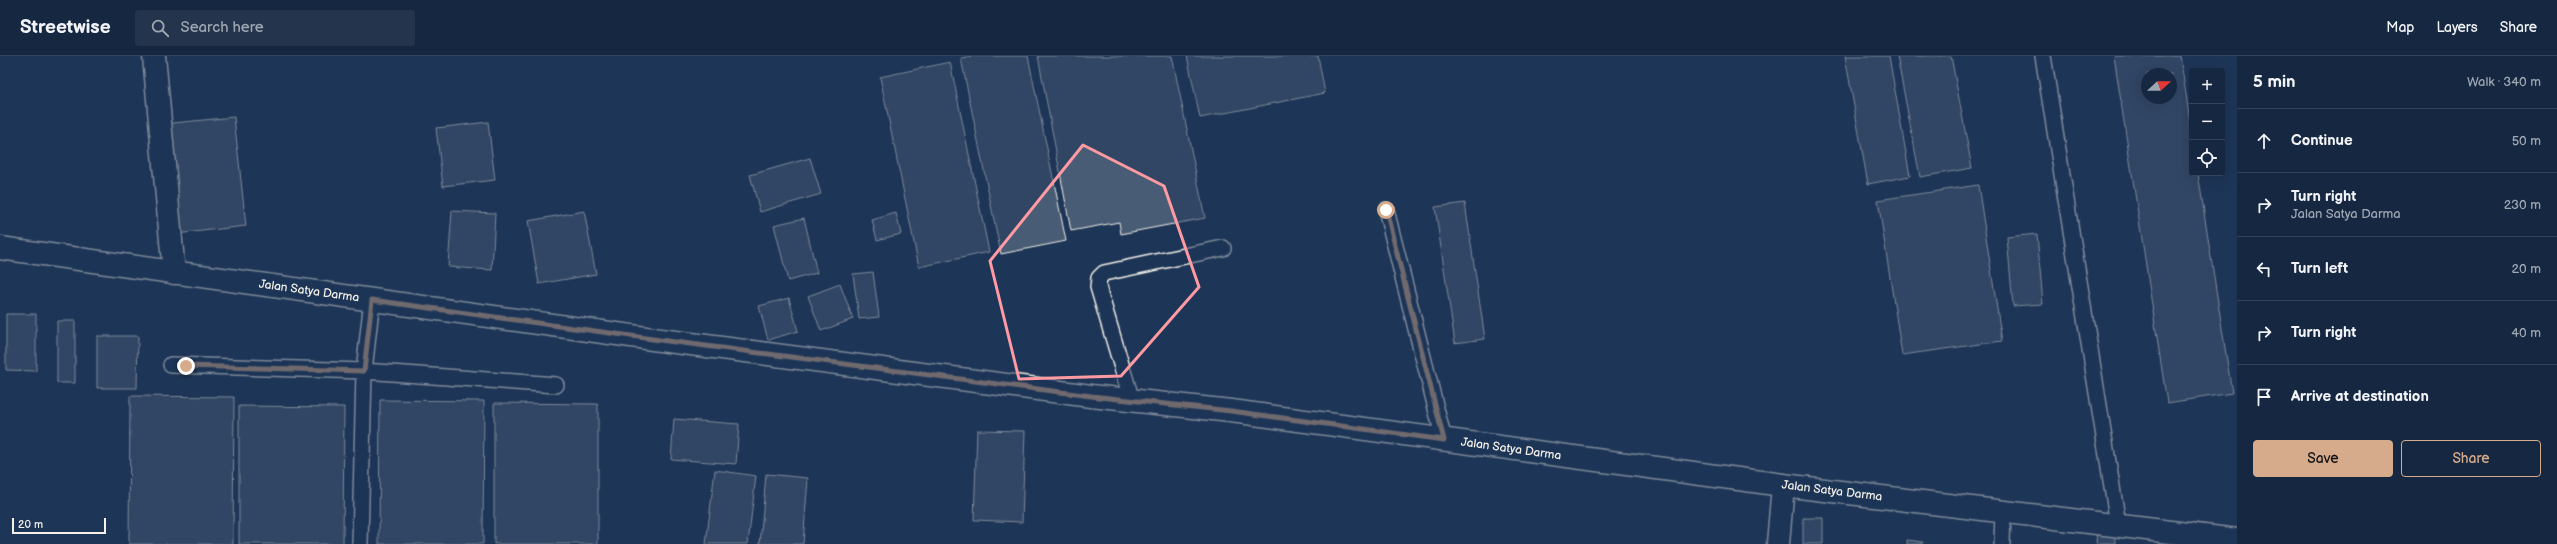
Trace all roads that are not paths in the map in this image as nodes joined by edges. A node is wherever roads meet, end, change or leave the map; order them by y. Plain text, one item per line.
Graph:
1 (154, 56) edge
2 (2043, 56) edge
3 (1386, 210) dead end
4 (0, 248) edge
5 (1223, 248) dead end
6 (174, 273) junction
7 (372, 300) junction
8 (171, 365) dead end
9 (364, 371) junction
10 (556, 384) dead end
11 (1132, 401) junction
12 (1444, 440) junction
13 (1783, 485) junction
14 (2003, 511) junction
15 (2118, 524) junction
16 (2237, 540) edge
17 (360, 544) edge
18 (1778, 544) edge
19 (2002, 544) edge

1 - 6 main road
2 - 15 lane
3 - 12 lane
4 - 6 main road, Jalan Satya Darma
5 - 11 lane
6 - 7 main road, Jalan Satya Darma
7 - 9 lane
7 - 11 main road, Jalan Satya Darma
8 - 9 lane
9 - 10 lane
9 - 17 lane
11 - 12 main road, Jalan Satya Darma
12 - 13 main road, Jalan Satya Darma
13 - 14 main road, Jalan Satya Darma
13 - 18 main road
14 - 15 main road, Jalan Satya Darma
14 - 19 lane
15 - 16 main road, Jalan Satya Darma

